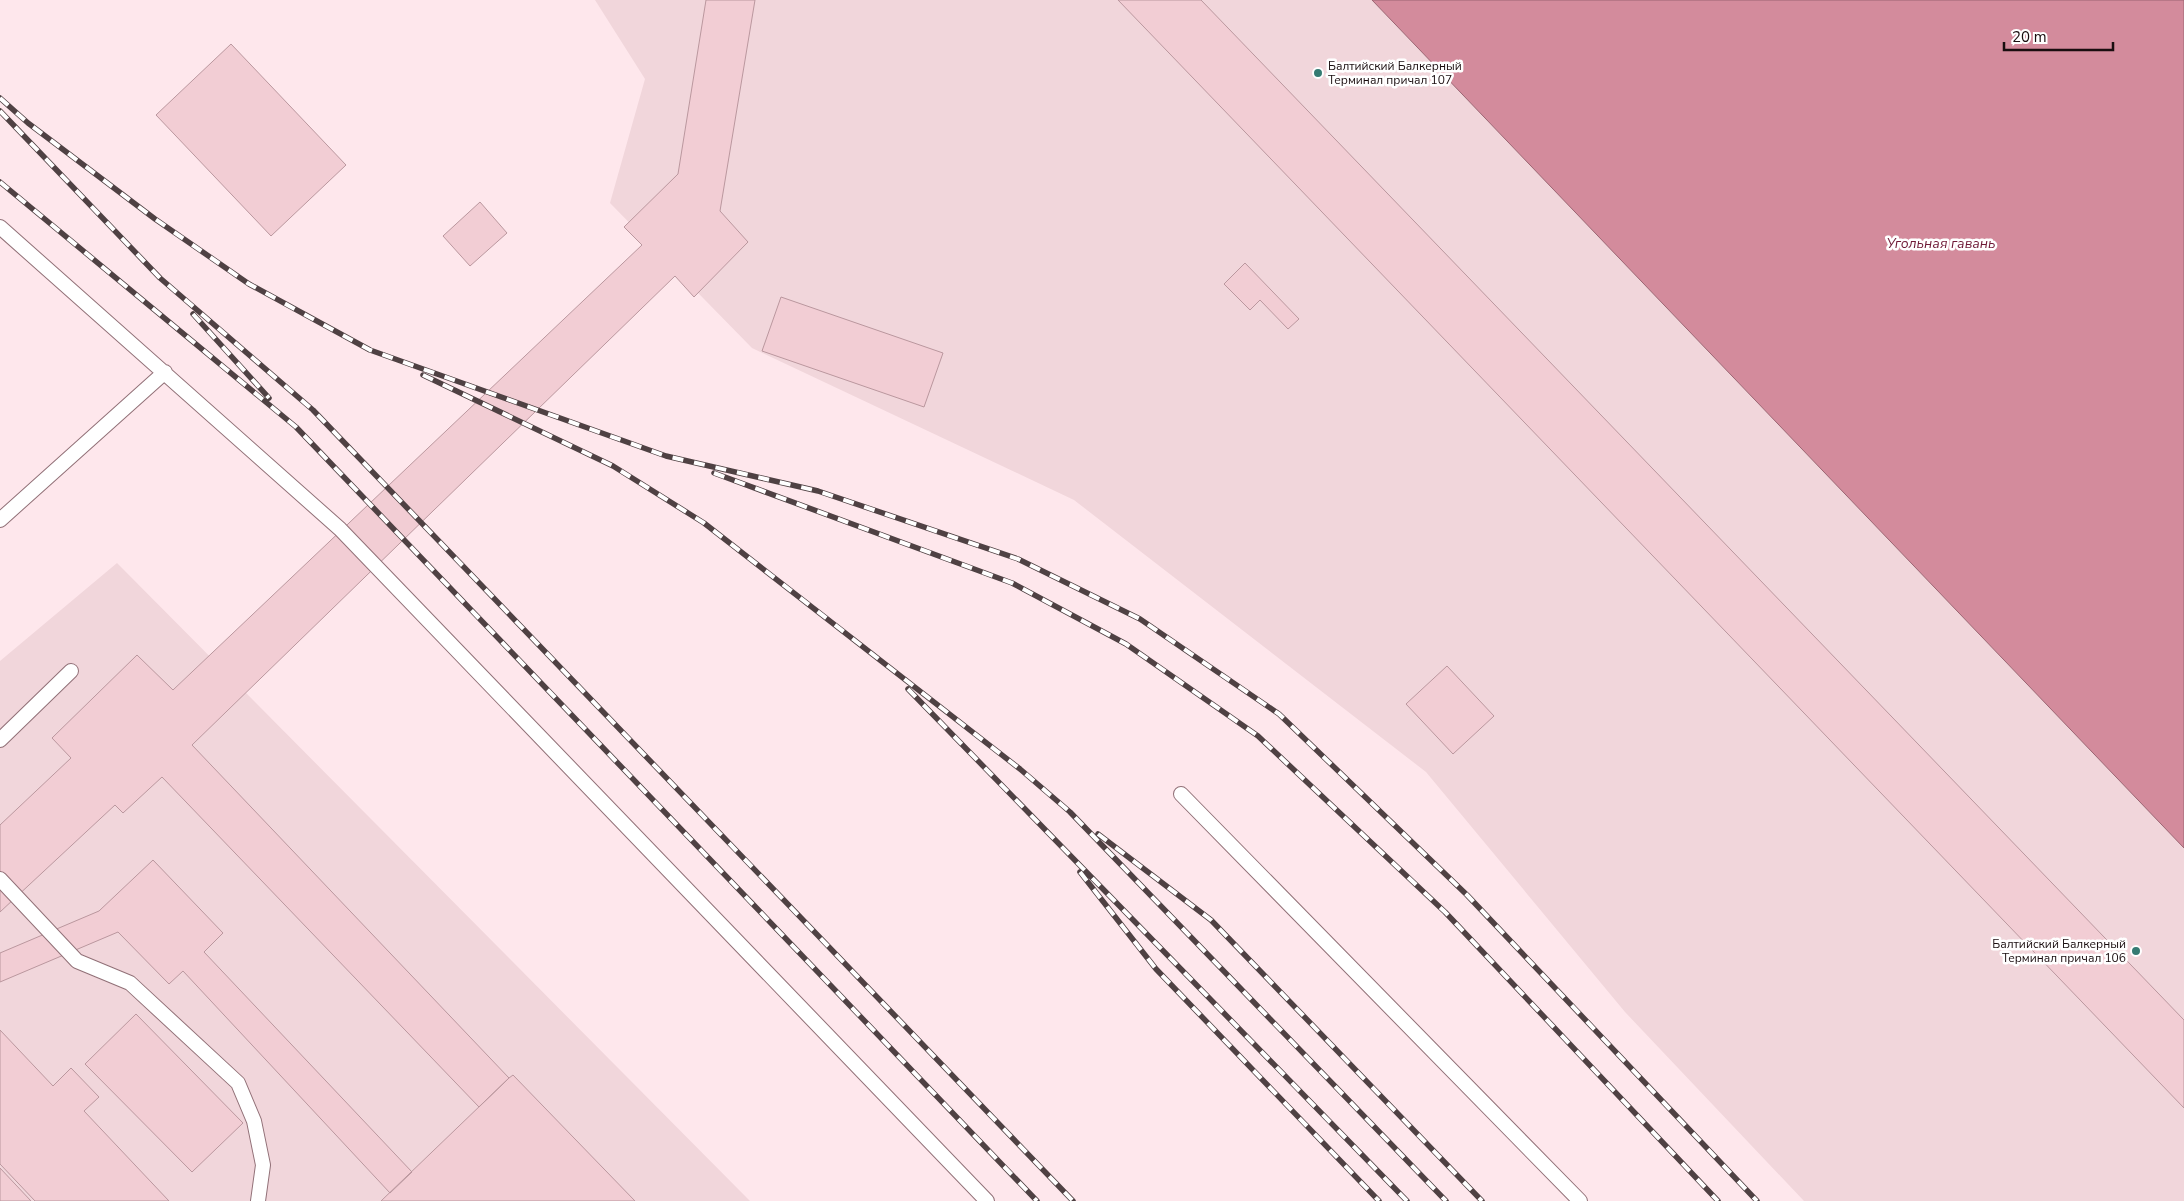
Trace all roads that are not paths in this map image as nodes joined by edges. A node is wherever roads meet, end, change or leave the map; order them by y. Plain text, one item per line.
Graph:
1 (0, 227) edge
2 (165, 372) junction
3 (0, 520) edge
4 (71, 671) dead end
5 (0, 740) edge
6 (1181, 794) dead end
7 (0, 879) edge
8 (258, 1201) edge
9 (987, 1201) edge
10 (1580, 1201) edge

1 - 2 lane
2 - 3 lane
2 - 9 lane
4 - 5 lane
6 - 10 lane
7 - 8 lane

